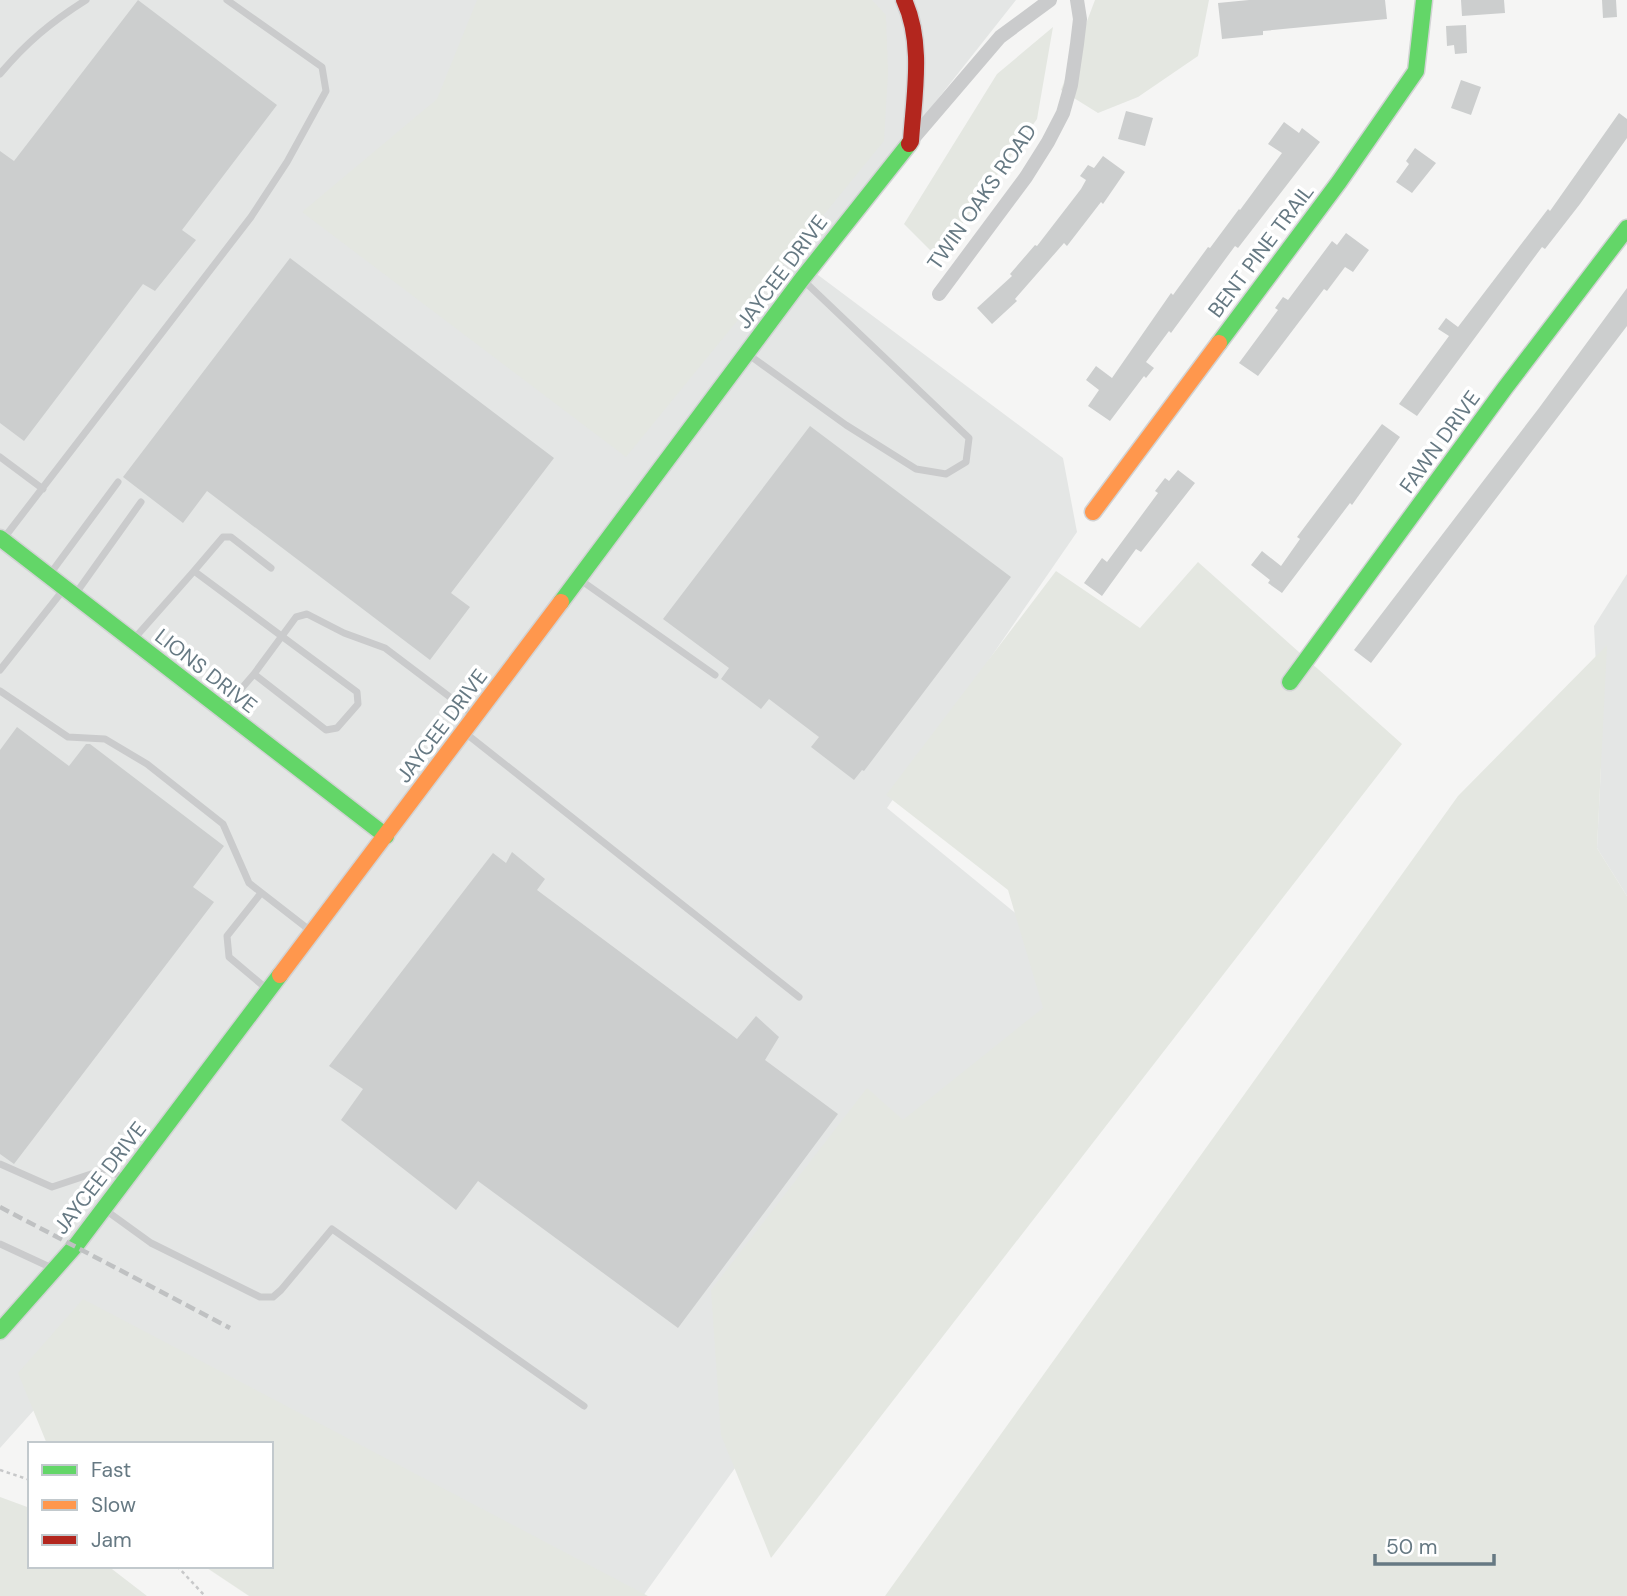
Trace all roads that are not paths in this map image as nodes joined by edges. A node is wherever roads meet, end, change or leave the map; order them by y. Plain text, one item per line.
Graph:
1 (86, 0) edge
2 (227, 0) edge
3 (904, 0) edge
4 (1050, 0) edge
5 (1077, 0) edge
6 (1424, 0) edge
7 (0, 74) edge
8 (911, 141) junction
9 (1627, 228) edge
10 (802, 279) junction
11 (939, 294) dead end
12 (747, 353) junction
13 (0, 457) edge
14 (118, 482) dead end
15 (43, 489) junction
16 (141, 502) dead end
17 (1093, 512) dead end
18 (1, 540) edge
19 (271, 568) dead end
20 (194, 571) junction
21 (48, 576) junction
22 (578, 579) junction
23 (69, 592) junction
24 (281, 636) junction
25 (132, 640) junction
26 (0, 670) edge
27 (254, 674) junction
28 (715, 676) dead end
29 (1290, 682) dead end
30 (0, 691) edge
31 (223, 710) junction
32 (476, 716) junction
33 (464, 732) junction
34 (386, 836) junction
35 (261, 893) junction
36 (313, 933) junction
37 (269, 990) junction
38 (799, 997) dead end
39 (0, 1164) edge
40 (126, 1180) junction
41 (103, 1209) junction
42 (0, 1244) edge
43 (54, 1269) junction
44 (0, 1331) edge
45 (583, 1406) dead end

1 - 7 lane
2 - 15 lane
3 - 8 street
4 - 8 street, JAYCEE DRIVE
5 - 11 street, TWIN OAKS ROAD
6 - 17 street, BENT PINE TRAIL
8 - 10 street, JAYCEE DRIVE
9 - 29 street, FAWN DRIVE
10 - 12 street, JAYCEE DRIVE
10 - 12 lane
12 - 22 street, JAYCEE DRIVE
13 - 15 lane
14 - 21 lane
15 - 18 lane
16 - 23 lane
18 - 21 street, LIONS DRIVE
19 - 20 lane
20 - 24 lane
20 - 25 lane
21 - 23 street, LIONS DRIVE
22 - 28 lane
22 - 32 street, JAYCEE DRIVE
23 - 25 street, LIONS DRIVE
23 - 26 lane
24 - 27 lane
24 - 27 lane
24 - 32 lane
25 - 31 street, LIONS DRIVE
27 - 31 lane
30 - 35 lane
31 - 34 street, LIONS DRIVE
32 - 33 street, JAYCEE DRIVE
33 - 34 street, JAYCEE DRIVE
33 - 38 lane
34 - 36 street, JAYCEE DRIVE
35 - 36 lane
35 - 37 lane
36 - 37 street, JAYCEE DRIVE
37 - 40 street, JAYCEE DRIVE
39 - 40 lane
40 - 41 street, JAYCEE DRIVE
41 - 43 street, JAYCEE DRIVE
41 - 45 lane
42 - 43 lane
43 - 44 street, JAYCEE DRIVE

